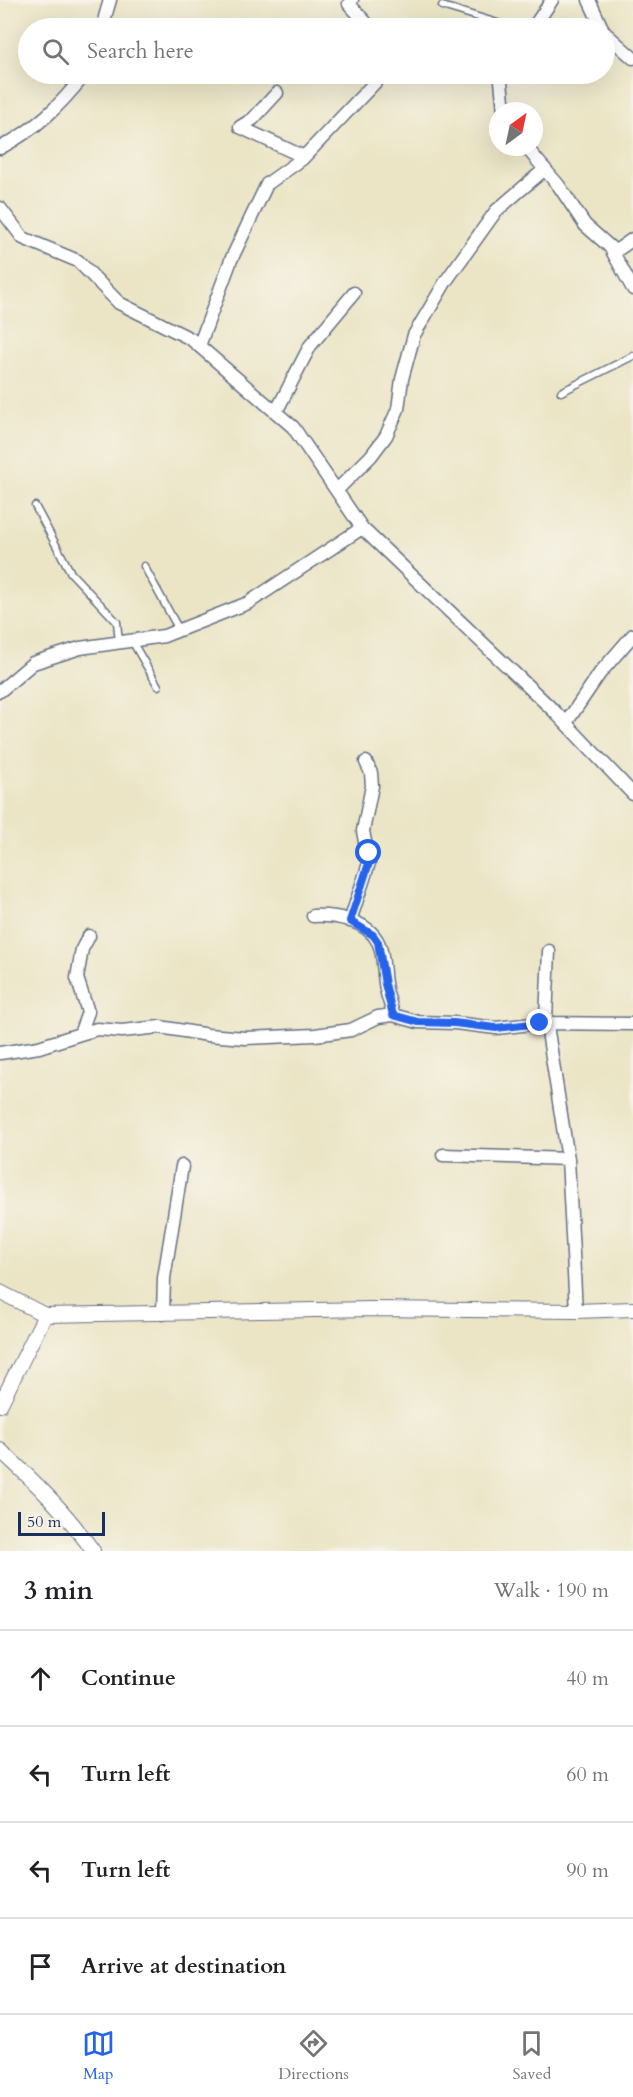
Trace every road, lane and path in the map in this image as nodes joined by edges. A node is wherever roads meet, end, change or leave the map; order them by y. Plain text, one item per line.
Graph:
1 (110, 0) edge
2 (352, 0) edge
3 (552, 0) edge
4 (589, 0) edge
5 (442, 6) dead end
6 (105, 18) edge
7 (361, 18) edge
8 (481, 18) edge
9 (540, 18) edge
10 (597, 18) edge
11 (615, 41) edge
12 (633, 58) edge
13 (77, 84) edge
14 (373, 84) edge
15 (501, 84) edge
16 (278, 93) dead end
17 (503, 102) edge
18 (0, 148) edge
19 (534, 156) edge
20 (304, 157) junction
21 (545, 169) junction
22 (0, 208) edge
23 (633, 238) edge
24 (613, 253) junction
25 (633, 289) edge
26 (354, 293) dead end
27 (199, 346) junction
28 (633, 356) edge
29 (561, 392) dead end
30 (276, 412) junction
31 (337, 490) junction
32 (35, 507) dead end
33 (363, 528) junction
34 (144, 566) dead end
35 (178, 628) junction
36 (633, 635) edge
37 (132, 640) junction
38 (119, 642) junction
39 (158, 686) dead end
40 (0, 691) edge
41 (566, 723) junction
42 (366, 762) dead end
43 (633, 794) edge
44 (313, 916) dead end
45 (350, 921) junction
46 (90, 936) dead end
47 (549, 951) dead end
48 (393, 1015) junction
49 (548, 1024) junction
50 (633, 1024) edge
51 (81, 1034) junction
52 (0, 1053) edge
53 (443, 1155) dead end
54 (568, 1159) junction
55 (182, 1166) dead end
56 (0, 1292) edge
57 (633, 1309) edge
58 (576, 1311) junction
59 (163, 1314) junction
60 (45, 1315) junction
61 (0, 1405) edge
62 (0, 1450) edge
63 (93, 1551) edge

1 - 6 street
2 - 7 street
3 - 9 street
4 - 10 street
5 - 8 lane
11 - 12 street
13 - 18 street
14 - 20 street
15 - 17 street
16 - 20 street
19 - 21 street
20 - 27 street
21 - 24 street
21 - 31 street
22 - 27 street
23 - 24 street
24 - 25 street
26 - 30 street
27 - 30 street
28 - 29 lane
30 - 31 street
31 - 33 street
32 - 38 lane
33 - 35 street
33 - 41 street
34 - 35 lane
35 - 37 street
36 - 41 street
37 - 38 street
37 - 39 lane
38 - 40 street
41 - 43 street
42 - 45 street
44 - 45 street
45 - 48 street
46 - 51 street
47 - 49 street
48 - 49 street
48 - 51 street
49 - 50 street
49 - 54 street
51 - 52 street
53 - 54 street
54 - 58 street
55 - 59 street
56 - 60 street
57 - 58 street
58 - 59 street
59 - 60 street
60 - 61 street
62 - 63 street

